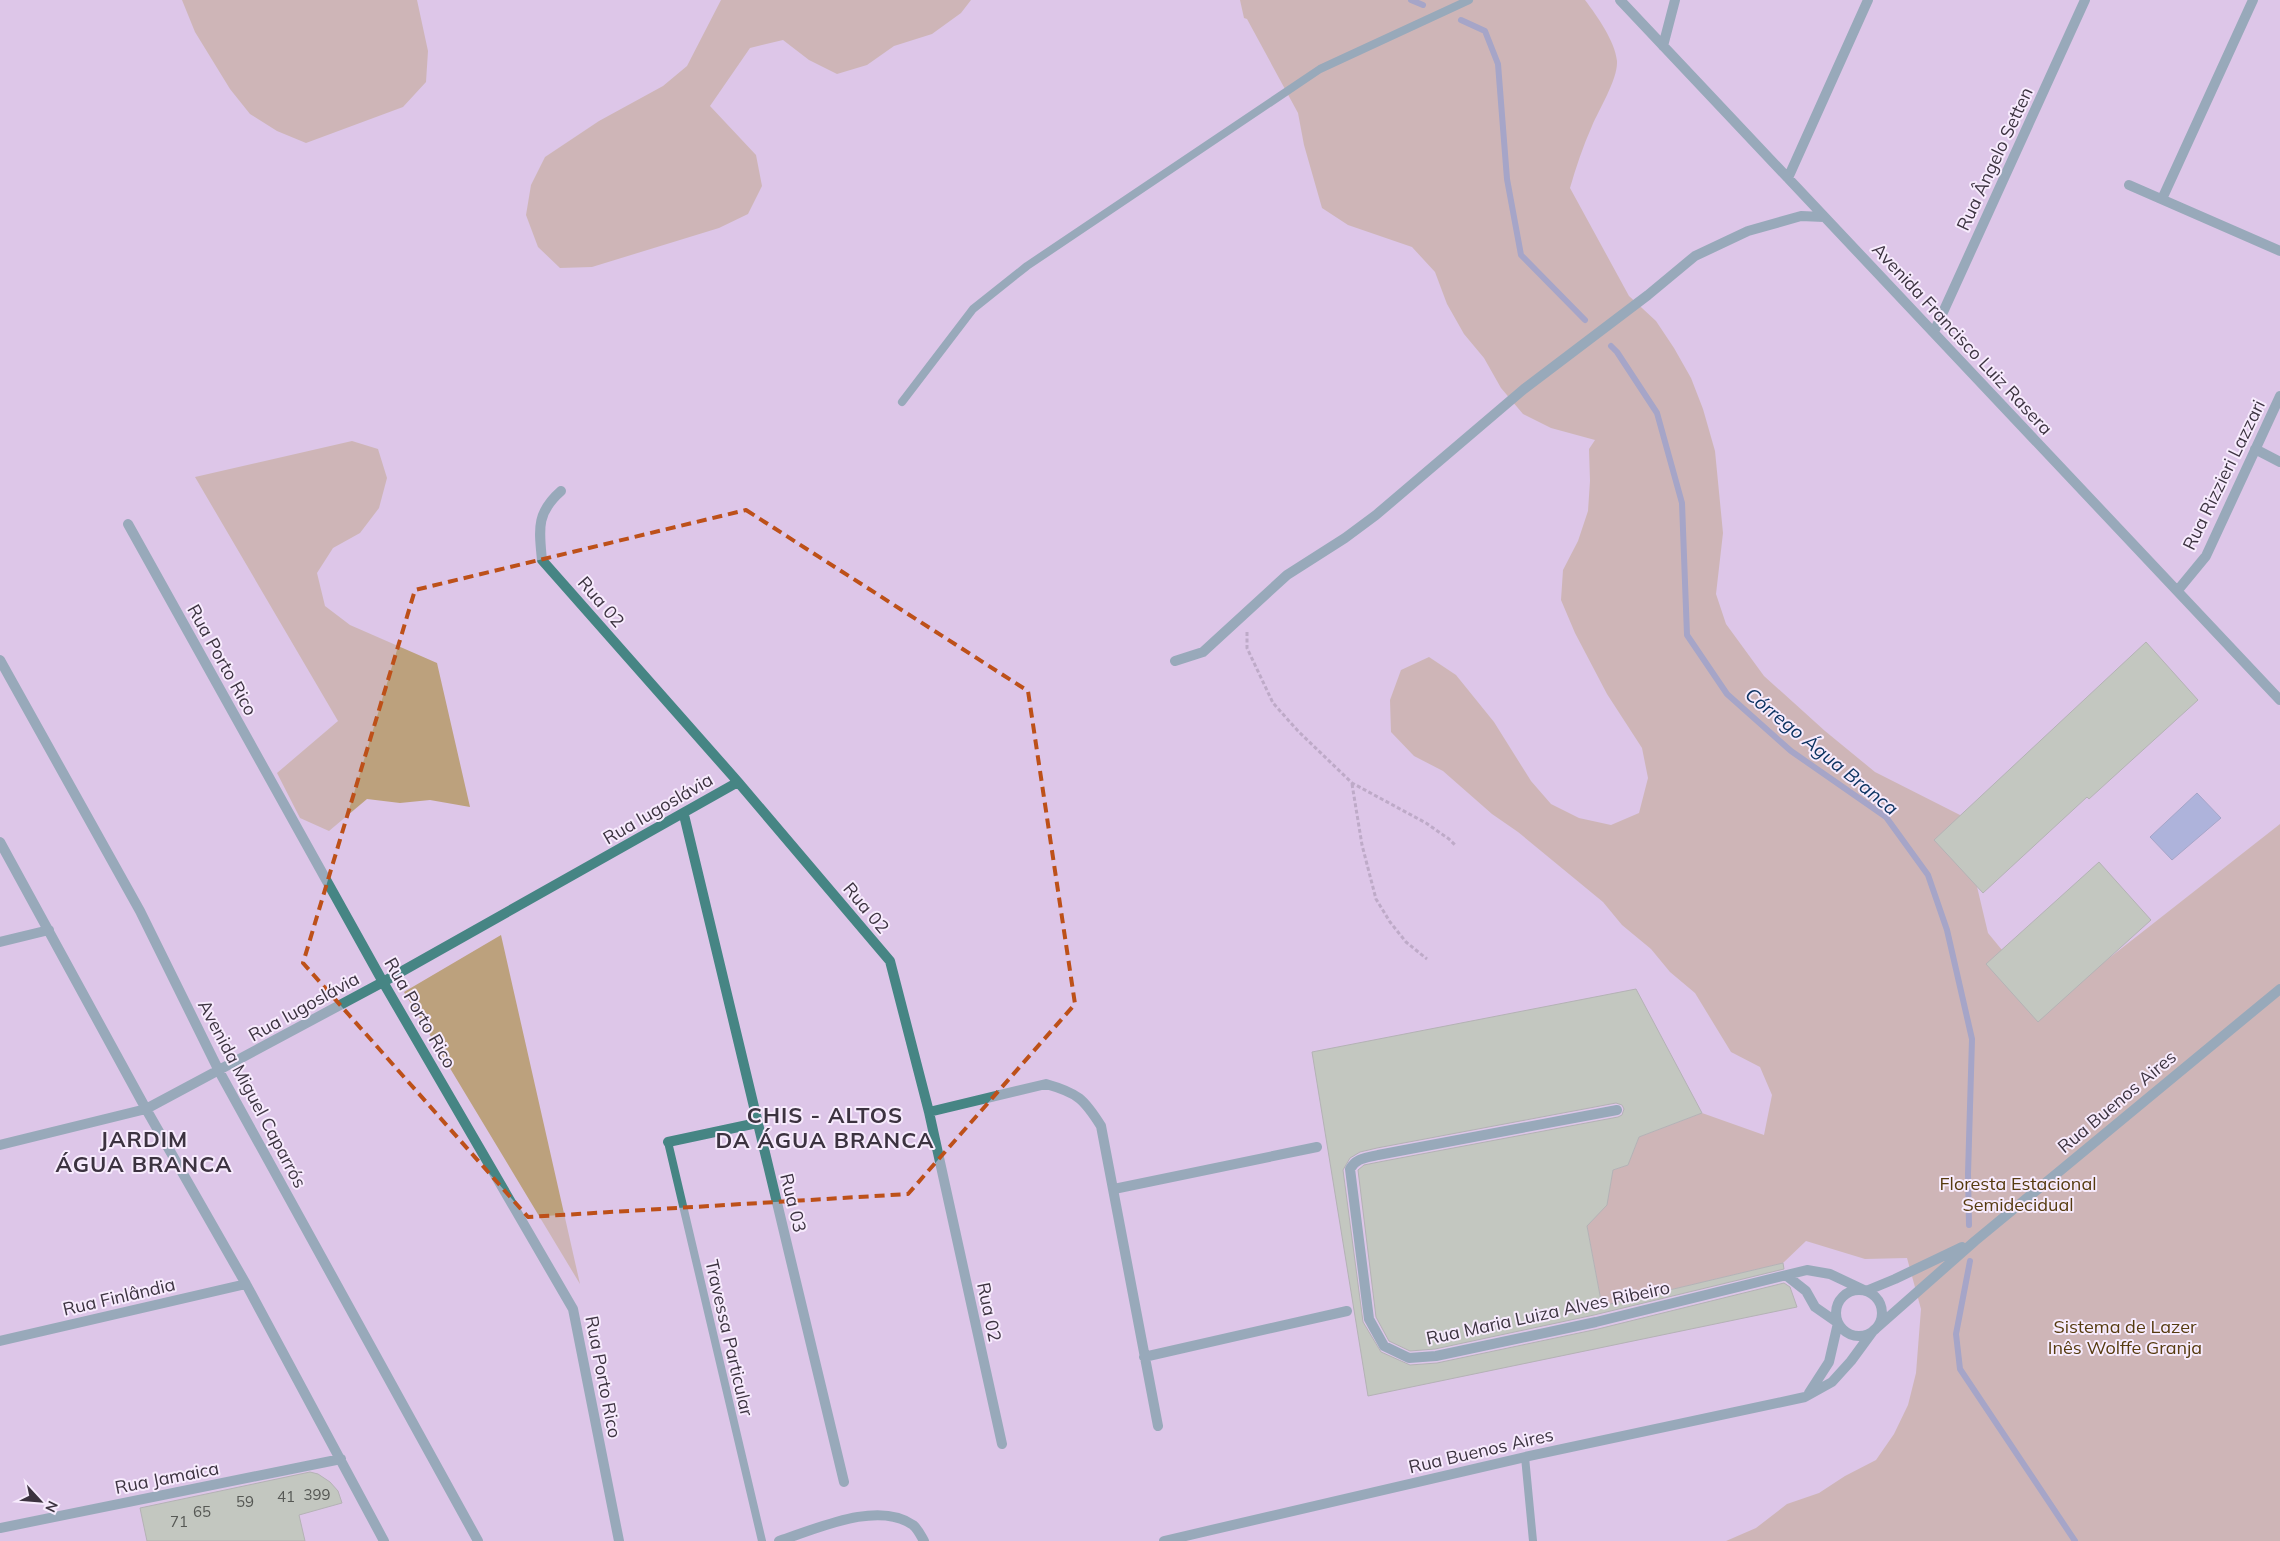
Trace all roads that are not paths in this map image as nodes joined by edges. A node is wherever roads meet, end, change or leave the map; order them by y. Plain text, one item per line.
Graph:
1 (1469, 0) edge
2 (1620, 0) edge
3 (1675, 0) edge
4 (1868, 0) edge
5 (2085, 0) edge
6 (2253, 0) edge
7 (1663, 46) junction
8 (1788, 178) junction
9 (2129, 185) dead end
10 (2162, 199) junction
11 (1824, 217) junction
12 (2280, 251) edge
13 (1934, 332) junction
14 (2280, 396) edge
15 (902, 402) dead end
16 (2255, 449) junction
17 (2280, 462) edge
18 (561, 491) dead end
19 (128, 524) dead end
20 (2178, 590) junction
21 (0, 660) edge
22 (1174, 662) dead end
23 (2280, 700) edge
24 (738, 782) junction
25 (684, 815) junction
26 (0, 842) edge
27 (49, 930) junction
28 (0, 942) edge
29 (383, 982) junction
30 (2280, 989) edge
31 (220, 1071) junction
32 (146, 1109) junction
33 (1617, 1110) dead end
34 (929, 1112) junction
35 (757, 1123) junction
36 (668, 1142) joint
37 (0, 1144) edge
38 (1317, 1147) dead end
39 (1114, 1190) junction
40 (1975, 1240) junction
41 (1786, 1276) junction
42 (246, 1284) junction
43 (1866, 1291) junction
44 (1347, 1312) dead end
45 (1838, 1323) junction
46 (1873, 1331) junction
47 (0, 1341) edge
48 (1144, 1357) junction
49 (1806, 1397) junction
50 (1158, 1426) dead end
51 (1002, 1444) dead end
52 (1525, 1457) junction
53 (341, 1460) junction
54 (844, 1482) dead end
55 (0, 1528) edge
56 (384, 1541) edge
57 (478, 1541) edge
58 (619, 1541) edge
59 (762, 1541) edge
60 (779, 1541) edge
61 (924, 1541) edge
62 (1164, 1541) edge
63 (1533, 1541) edge

1 - 15 lane
2 - 7 street, Avenida Francisco Luiz Rasera
3 - 7 street
4 - 8 street
5 - 13 street, Rua Ângelo Setten
6 - 10 street
7 - 8 street, Avenida Francisco Luiz Rasera
8 - 11 street, Avenida Francisco Luiz Rasera
9 - 10 street
10 - 12 street
11 - 13 street, Avenida Francisco Luiz Rasera
11 - 22 street
13 - 20 street, Avenida Francisco Luiz Rasera
14 - 16 street, Rua Rizzieri Lazzari
16 - 17 street
16 - 20 street, Rua Rizzieri Lazzari
18 - 24 street, Rua 02
19 - 29 street, Rua Porto Rico
20 - 23 street, Avenida Francisco Luiz Rasera
21 - 31 street, Avenida Miguel Caparrós
24 - 25 street, Rua Iugoslávia
24 - 34 street, Rua 02
25 - 29 street, Rua Iugoslávia
25 - 35 street, Rua 03
26 - 27 street
27 - 28 street
27 - 32 street
29 - 31 street, Rua Iugoslávia
29 - 58 street, Rua Porto Rico
30 - 40 street, Rua Buenos Aires
31 - 32 street, Rua Iugoslávia
31 - 57 street, Avenida Miguel Caparrós
32 - 37 street, Rua Iugoslávia
32 - 42 street
33 - 41 street, Rua Maria Luiza Alves Ribeiro
34 - 39 street
34 - 51 street, Rua 02
35 - 36 street
35 - 54 street, Rua 03
36 - 59 lane, Travessa Particular
38 - 39 street
39 - 48 street
40 - 43 street, Rua Buenos Aires
40 - 46 street, Rua Buenos Aires
41 - 43 street, Rua Buenos Aires
41 - 45 street
42 - 47 street, Rua Finlândia
42 - 53 street
43 - 45 street, Rua Buenos Aires
43 - 46 street, Rua Buenos Aires
44 - 48 street
45 - 46 street
45 - 49 street, Rua Buenos Aires
46 - 49 street, Rua Buenos Aires
48 - 50 street
49 - 52 street, Rua Buenos Aires
52 - 62 street, Rua Buenos Aires
52 - 63 lane
53 - 55 street, Rua Jamaica
53 - 56 street
60 - 61 street

